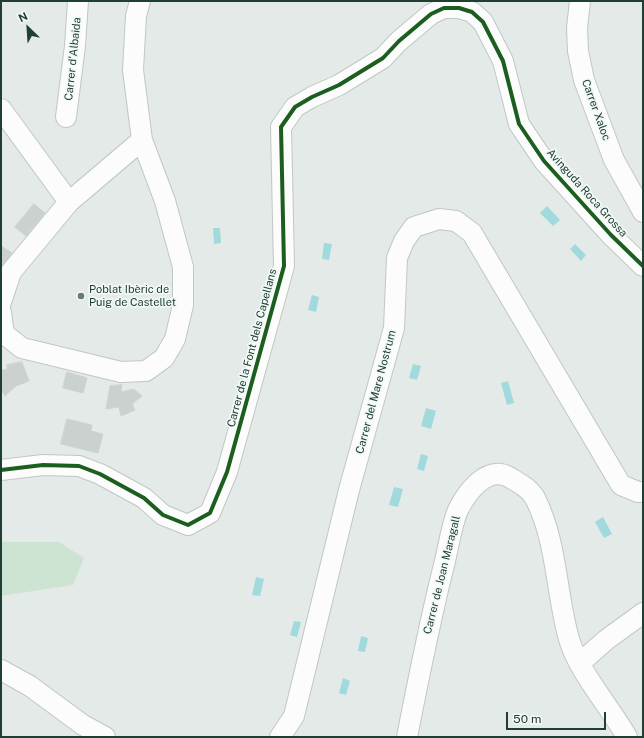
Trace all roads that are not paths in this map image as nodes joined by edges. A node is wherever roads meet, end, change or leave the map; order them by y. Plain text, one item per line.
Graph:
1 (78, 1) edge
2 (140, 1) edge
3 (580, 1) edge
4 (459, 8) joint
5 (1, 109) edge
6 (66, 117) dead end
7 (142, 140) junction
8 (69, 202) junction
9 (643, 212) edge
10 (643, 266) edge
11 (1, 302) edge
12 (1, 312) edge
13 (1, 470) edge
14 (643, 492) edge
15 (643, 612) edge
16 (580, 663) junction
17 (1, 670) edge
18 (106, 737) edge
19 (280, 737) edge
20 (407, 737) edge
21 (627, 737) edge

1 - 6 street, Carrer d'Albaida
2 - 7 street
3 - 9 street, Carrer Xaloc
4 - 10 street, Avinguda Roca Grossa
4 - 13 street, Carrer de la Font dels Capellans
5 - 8 street
7 - 8 street
7 - 12 street
8 - 11 street
14 - 19 street, Carrer del Mare Nostrum
15 - 16 street
16 - 20 street, Carrer de Joan Maragall
16 - 21 street, Carrer de Joan Maragall
17 - 18 street

